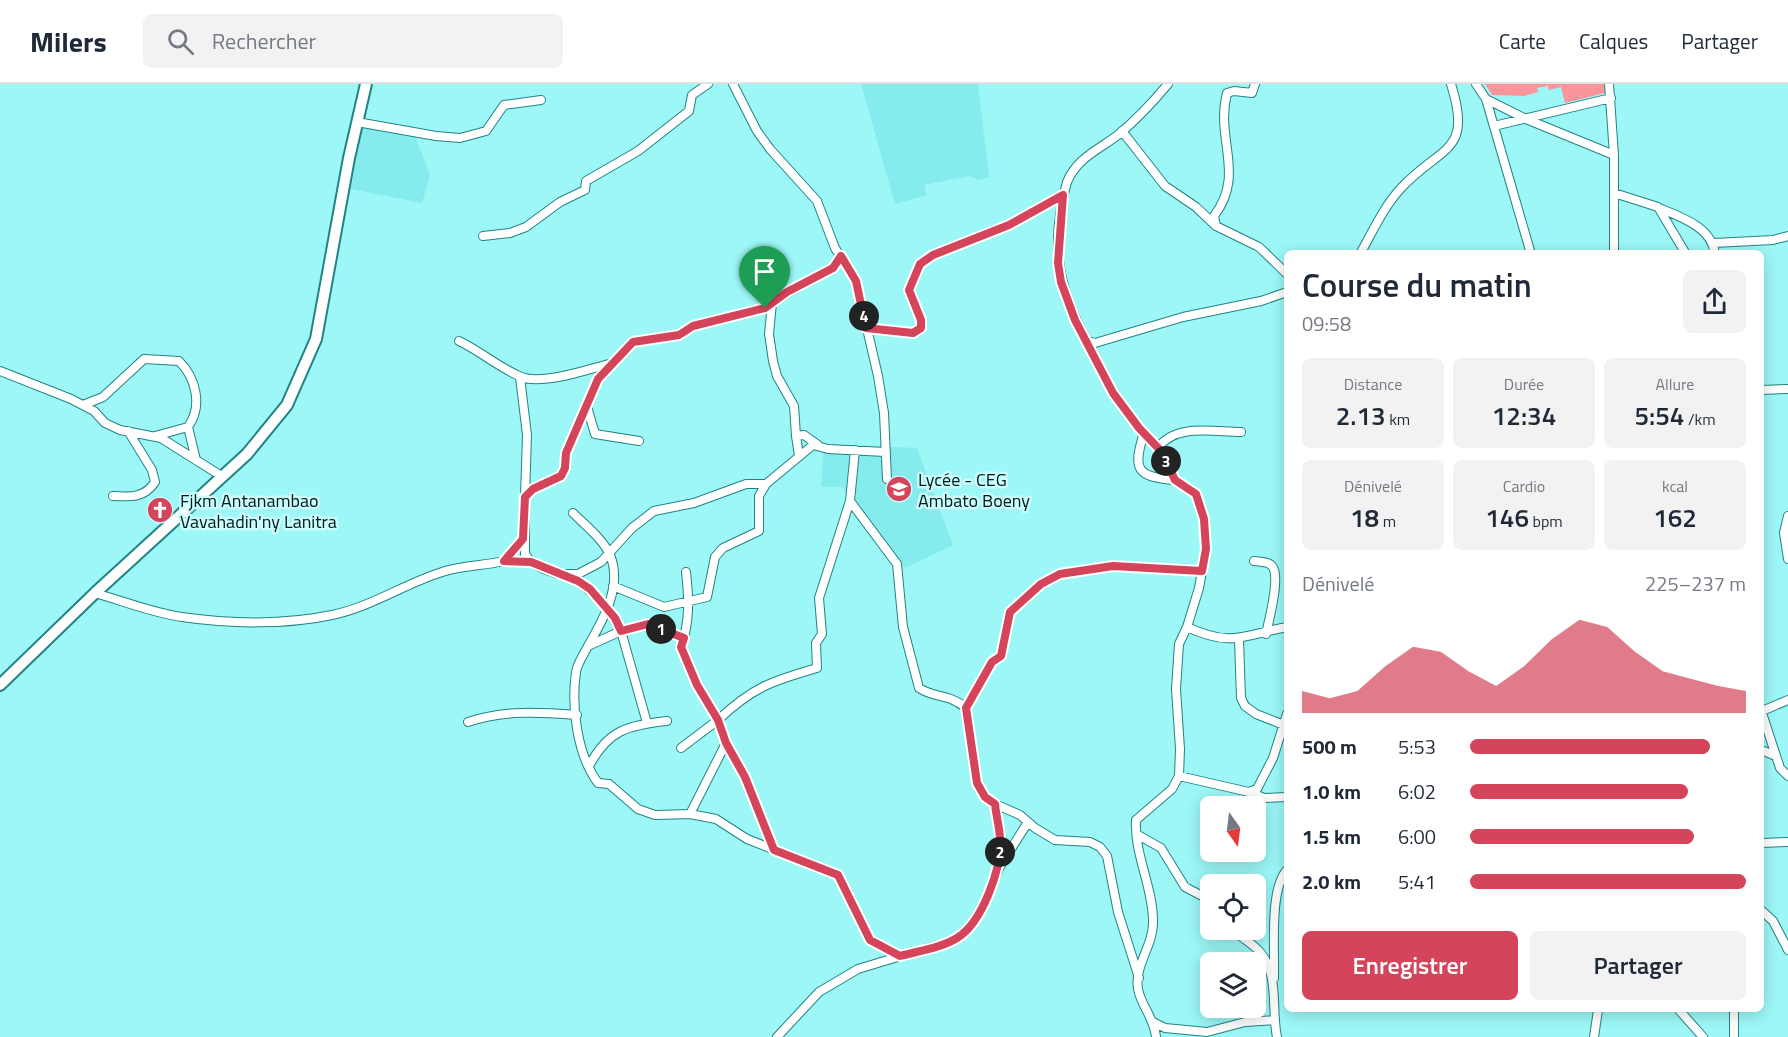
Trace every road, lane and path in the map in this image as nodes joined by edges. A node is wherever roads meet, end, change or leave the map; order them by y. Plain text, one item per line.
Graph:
1 (366, 84) edge
2 (708, 84) edge
3 (733, 84) edge
4 (1168, 84) edge
5 (1255, 84) edge
6 (1451, 84) edge
7 (1476, 84) edge
8 (1609, 84) edge
9 (1611, 98) junction
10 (1486, 99) junction
11 (541, 100) dead end
12 (1526, 119) junction
13 (357, 122) junction
14 (1494, 126) junction
15 (1122, 131) junction
16 (1614, 155) junction
17 (1614, 193) junction
18 (1063, 195) junction
19 (1658, 207) junction
20 (1216, 226) junction
21 (483, 236) dead end
22 (1788, 236) edge
23 (1714, 243) junction
24 (1362, 250) edge
25 (1530, 250) edge
26 (1614, 250) edge
27 (1684, 250) edge
28 (1715, 250) edge
29 (841, 256) junction
30 (1284, 271) edge
31 (1284, 293) edge
32 (772, 303) junction
33 (866, 328) junction
34 (459, 341) dead end
35 (1087, 341) junction
36 (611, 364) junction
37 (0, 370) edge
38 (520, 377) junction
39 (1764, 390) edge
40 (1788, 390) edge
41 (83, 405) junction
42 (587, 407) junction
43 (188, 427) junction
44 (128, 431) junction
45 (1241, 432) dead end
46 (1144, 433) junction
47 (153, 436) junction
48 (796, 436) junction
49 (639, 441) dead end
50 (818, 445) junction
51 (1158, 448) junction
52 (855, 450) junction
53 (885, 452) junction
54 (799, 456) junction
55 (196, 460) junction
56 (224, 477) junction
57 (887, 479) dead end
58 (1175, 480) junction
59 (766, 484) junction
60 (112, 496) dead end
61 (525, 497) junction
62 (850, 501) junction
63 (573, 513) dead end
64 (1788, 516) edge
65 (523, 539) junction
66 (609, 554) junction
67 (1788, 559) edge
68 (504, 561) junction
69 (1254, 561) dead end
70 (531, 562) junction
71 (1202, 571) junction
72 (686, 573) dead end
73 (564, 574) junction
74 (614, 586) junction
75 (95, 593) junction
76 (689, 603) junction
77 (608, 611) junction
78 (1187, 627) junction
79 (1284, 628) edge
80 (621, 631) junction
81 (1266, 634) junction
82 (684, 638) junction
83 (1239, 640) junction
84 (588, 646) junction
85 (0, 685) edge
86 (1788, 700) edge
87 (966, 708) junction
88 (1764, 710) edge
89 (577, 716) junction
90 (718, 720) junction
91 (1764, 720) edge
92 (668, 721) dead end
93 (468, 722) dead end
94 (647, 723) junction
95 (1284, 725) joint
96 (726, 743) junction
97 (681, 748) dead end
98 (1764, 751) edge
99 (1776, 756) junction
100 (589, 766) junction
101 (1179, 776) junction
102 (1788, 776) edge
103 (1249, 792) junction
104 (1284, 798) edge
105 (995, 804) junction
106 (690, 814) junction
107 (1028, 822) junction
108 (1138, 835) junction
109 (1788, 842) edge
110 (1764, 843) edge
111 (774, 850) junction
112 (999, 868) junction
113 (1284, 874) edge
114 (1200, 895) edge
115 (1764, 913) edge
116 (1246, 940) edge
117 (1788, 950) edge
118 (900, 956) junction
119 (1139, 978) junction
120 (1274, 988) junction
121 (1598, 1012) edge
122 (1681, 1012) edge
123 (1734, 1012) edge
124 (1274, 1020) junction
125 (1154, 1022) junction
126 (777, 1037) edge
127 (1156, 1037) edge
128 (1277, 1037) edge
129 (1594, 1037) edge
130 (1703, 1037) edge
131 (1734, 1037) edge

1 - 13 street
2 - 21 street
3 - 29 street
4 - 15 street
5 - 20 street
6 - 24 street
7 - 10 street
8 - 9 street
9 - 12 street
9 - 16 street
10 - 12 street
10 - 14 street
11 - 13 street
12 - 14 street
12 - 16 street
13 - 56 street
14 - 25 street
15 - 18 street
15 - 20 street
16 - 17 street
17 - 19 street
17 - 26 street
18 - 33 street
18 - 35 street
19 - 23 street
19 - 27 street
20 - 30 street
22 - 23 street
23 - 28 street
29 - 32 street
29 - 33 street
31 - 35 street
32 - 36 street
32 - 48 street
33 - 53 street
34 - 38 street
35 - 46 street
36 - 38 street
36 - 42 street
37 - 41 street
38 - 61 street
39 - 40 street
41 - 43 street
41 - 44 street
42 - 49 street
42 - 61 street
43 - 47 street
43 - 55 street
44 - 47 street
44 - 60 street
45 - 51 street
46 - 51 street
46 - 58 street
47 - 55 street
48 - 50 street
48 - 54 street
50 - 52 street
50 - 54 street
51 - 58 street
52 - 53 street
52 - 62 street
53 - 57 street
54 - 59 street
55 - 56 street
56 - 75 street
58 - 71 street
59 - 66 street
59 - 76 street
61 - 65 street
62 - 87 street
62 - 90 street
63 - 66 street
64 - 67 street
65 - 68 street
65 - 70 street
66 - 73 street
66 - 74 street
68 - 70 street
68 - 75 street
69 - 81 street
70 - 73 street
71 - 78 street
71 - 87 street
72 - 76 street
73 - 77 street
74 - 76 street
74 - 77 street
75 - 85 street
76 - 82 street
77 - 80 street
77 - 84 street
78 - 83 street
78 - 101 street
79 - 81 street
80 - 82 street
80 - 84 street
80 - 94 street
81 - 83 street
82 - 90 street
83 - 95 street
84 - 89 street
86 - 88 street
87 - 105 street
89 - 93 street
89 - 100 street
90 - 96 street
90 - 97 street
91 - 99 street
92 - 94 street
94 - 100 street
95 - 103 street
96 - 106 street
96 - 111 street
98 - 99 street
99 - 102 street
100 - 106 street
101 - 103 street
101 - 108 street
103 - 104 street
105 - 107 street
105 - 112 street
106 - 111 street
107 - 112 street
107 - 119 street
108 - 114 street
108 - 119 street
109 - 110 street
111 - 118 street
112 - 118 street
113 - 120 street
115 - 117 street
116 - 120 street
118 - 126 street
119 - 125 street
120 - 124 street
121 - 129 street
122 - 130 street
123 - 131 street
124 - 125 street
124 - 128 street
125 - 127 street

